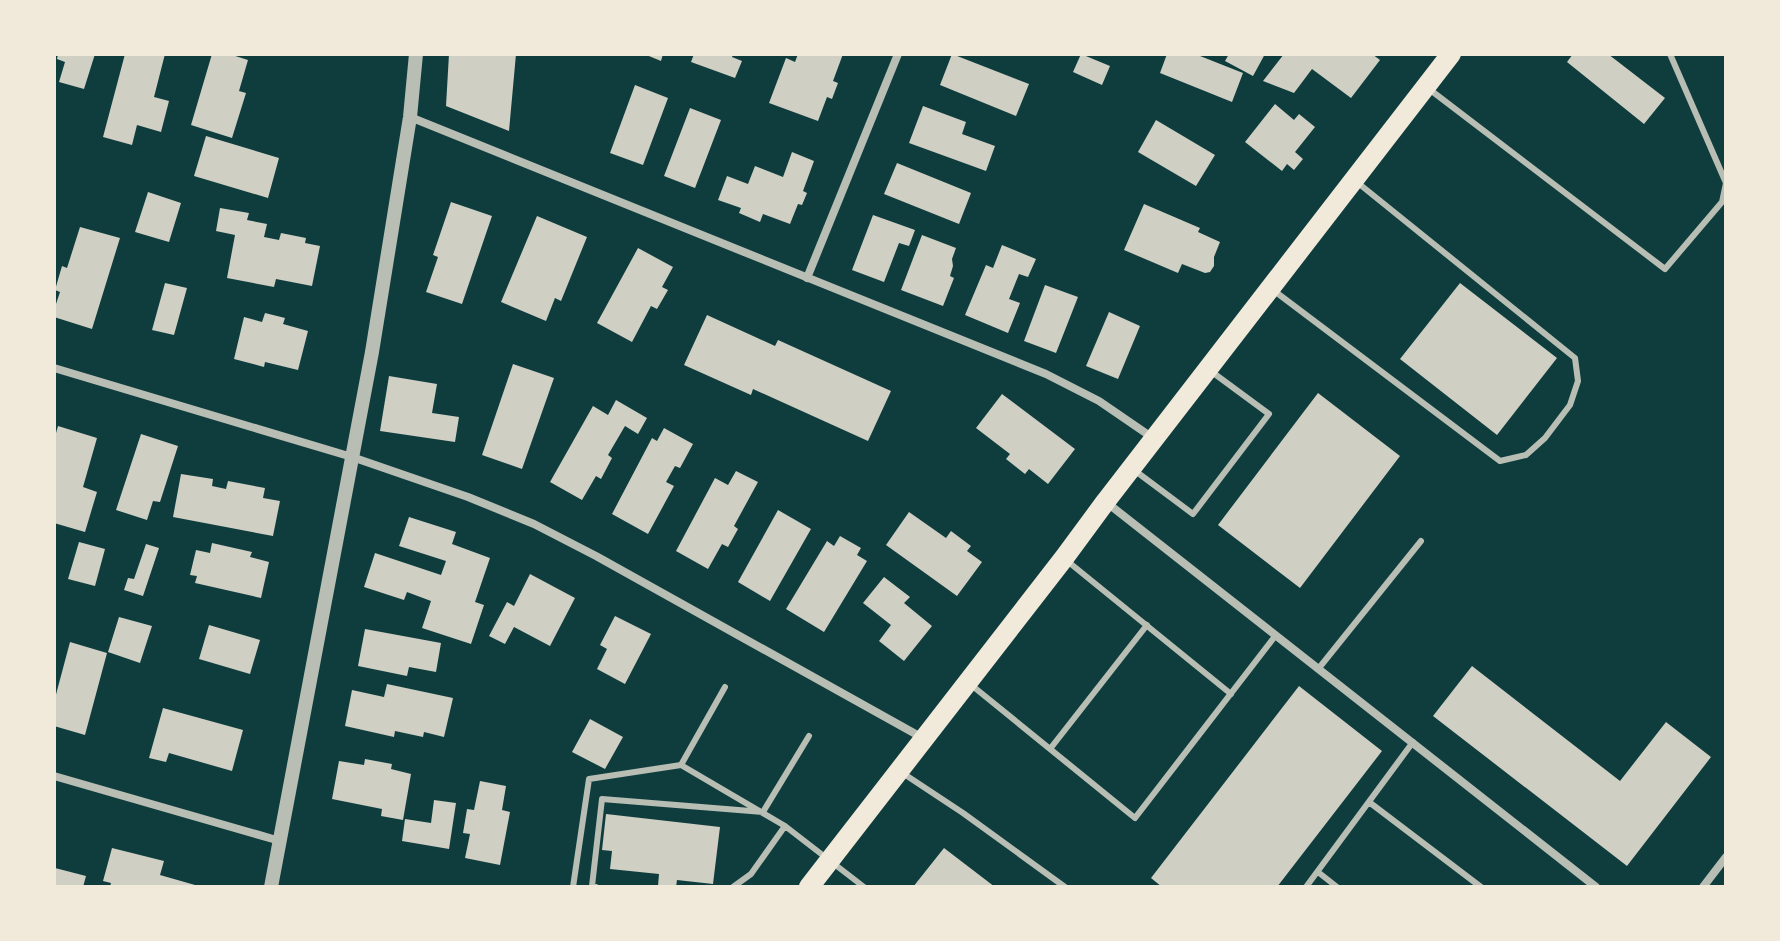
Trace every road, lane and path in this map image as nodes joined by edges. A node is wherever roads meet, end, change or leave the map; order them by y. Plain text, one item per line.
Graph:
1 (416, 54) edge
2 (898, 54) edge
3 (1451, 54) edge
4 (1672, 55) edge
5 (1426, 87) junction
6 (410, 117) junction
7 (1354, 180) junction
8 (1726, 183) edge
9 (807, 278) junction
10 (1270, 288) junction
11 (54, 368) edge
12 (1208, 369) junction
13 (1154, 439) junction
14 (352, 457) junction
15 (1131, 468) junction
16 (1106, 501) junction
17 (1421, 541) dead end
18 (1064, 558) junction
19 (1147, 625) junction
20 (1276, 635) junction
21 (1319, 668) junction
22 (967, 681) junction
23 (725, 687) dead end
24 (1231, 694) junction
25 (809, 736) dead end
26 (923, 738) junction
27 (1413, 742) junction
28 (1050, 749) junction
29 (681, 765) junction
30 (898, 770) junction
31 (54, 776) edge
32 (1369, 802) junction
33 (763, 812) junction
34 (785, 826) junction
35 (280, 841) junction
36 (1726, 857) edge
37 (829, 859) junction
38 (1318, 872) junction
39 (271, 887) edge
40 (573, 887) edge
41 (596, 887) edge
42 (733, 887) edge
43 (809, 887) edge
44 (864, 887) edge
45 (1065, 887) edge
46 (1306, 887) edge
47 (1337, 887) edge
48 (1481, 887) edge
49 (1596, 887) edge
50 (1703, 887) edge

1 - 6 street
2 - 9 street
3 - 5 main road
4 - 8 lane
5 - 7 main road
5 - 8 lane
6 - 9 street
6 - 14 street
7 - 10 main road
7 - 10 lane
9 - 13 street
10 - 12 main road
11 - 14 street
12 - 13 main road
12 - 15 lane
13 - 15 main road
14 - 26 street
14 - 35 street
15 - 16 main road
16 - 18 main road
16 - 20 street
17 - 21 lane
18 - 19 lane
18 - 22 main road
19 - 24 lane
19 - 28 lane
20 - 21 street
20 - 24 lane
21 - 27 street
22 - 26 main road
22 - 28 lane
23 - 29 lane
24 - 28 lane
25 - 33 lane
26 - 30 main road
27 - 32 lane
27 - 49 street
29 - 33 lane
29 - 40 lane
30 - 37 main road
30 - 45 lane
31 - 35 street
32 - 38 lane
32 - 48 lane
33 - 34 lane
33 - 41 lane
34 - 37 lane
34 - 42 lane
35 - 39 street
36 - 50 street
37 - 43 main road
37 - 44 lane
38 - 46 lane
38 - 47 lane

